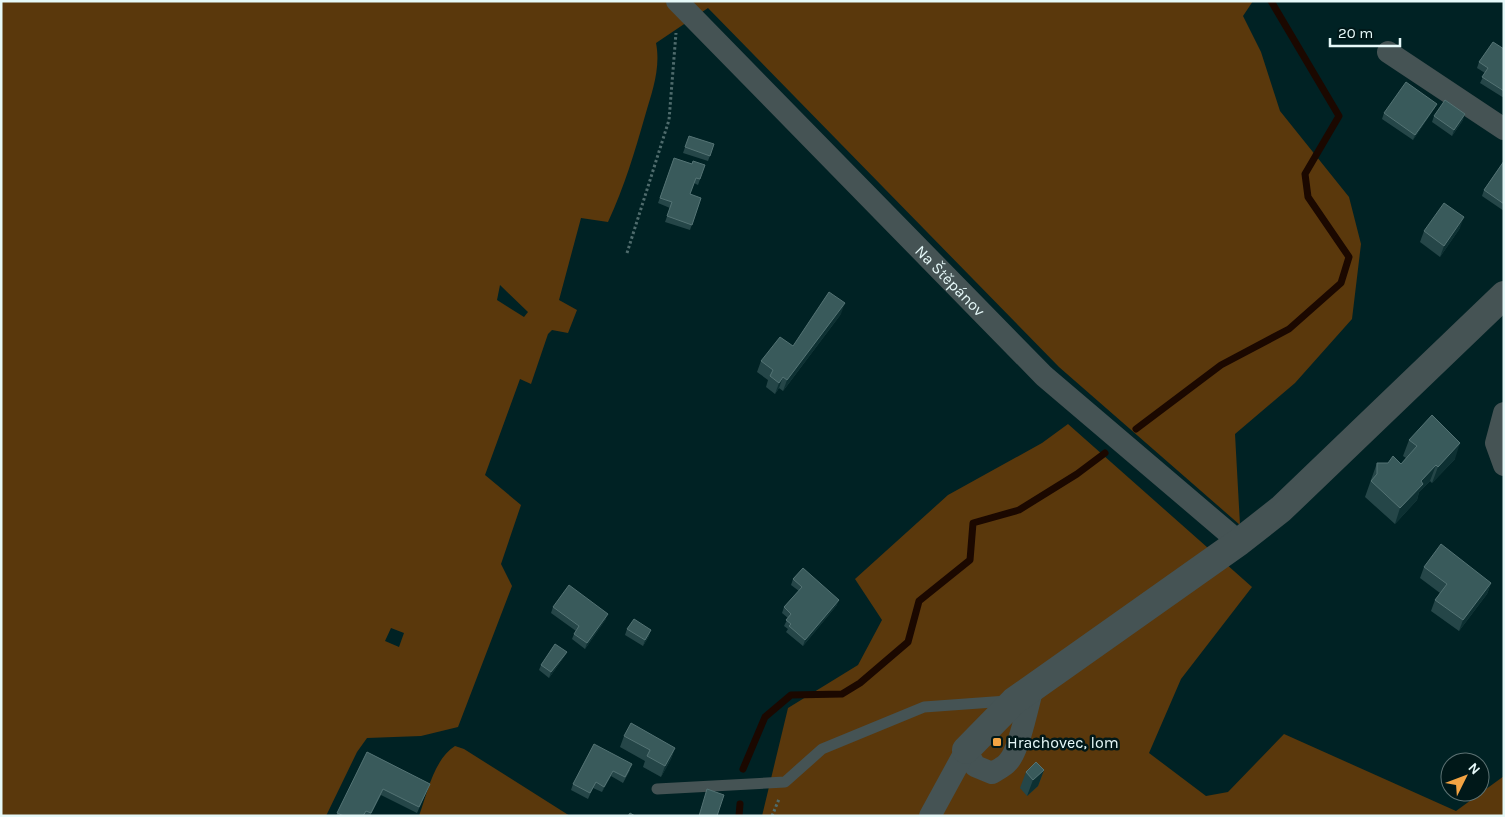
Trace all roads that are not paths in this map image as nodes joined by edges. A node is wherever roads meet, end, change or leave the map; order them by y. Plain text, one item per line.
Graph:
1 (678, 2) edge
2 (1388, 52) dead end
3 (1504, 129) edge
4 (1504, 295) edge
5 (1504, 413) edge
6 (1504, 465) edge
7 (1239, 542) junction
8 (1024, 694) junction
9 (966, 750) junction
10 (657, 789) dead end
11 (930, 816) edge

1 - 7 street, Na Štěpánov
2 - 3 street
4 - 7 street
5 - 6 street
7 - 8 street
8 - 9 street
8 - 9 street
8 - 10 lane
9 - 11 street

